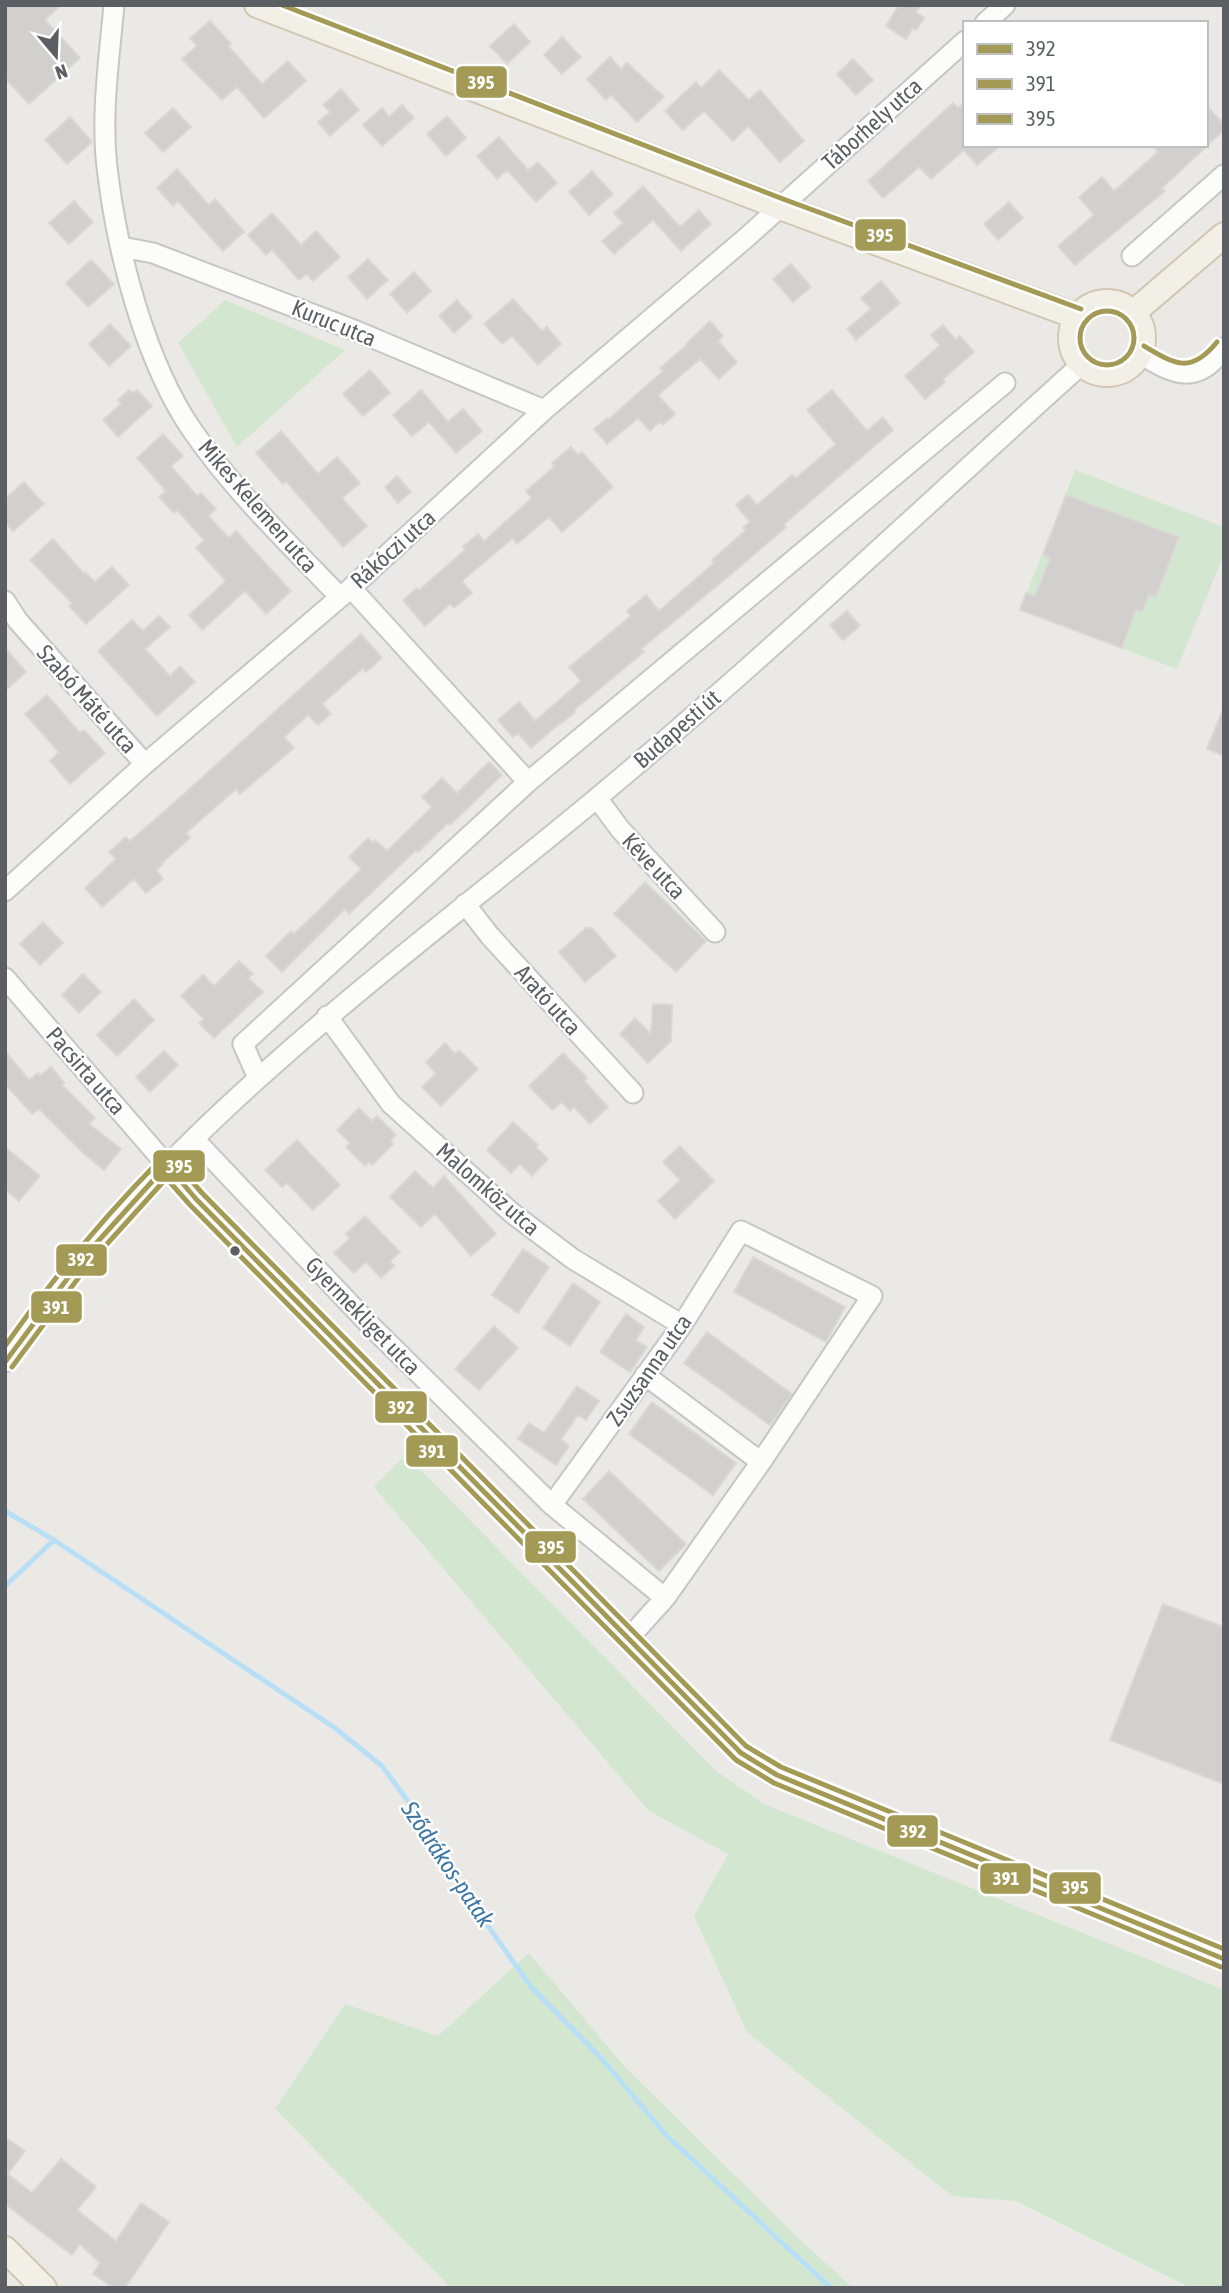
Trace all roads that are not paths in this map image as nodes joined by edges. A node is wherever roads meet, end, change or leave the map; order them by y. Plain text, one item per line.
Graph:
1 (114, 5) edge
2 (257, 5) edge
3 (1005, 5) edge
4 (987, 21) edge
5 (963, 43) edge
6 (1224, 175) edge
7 (780, 207) junction
8 (1224, 235) edge
9 (121, 247) junction
10 (1132, 256) dead end
11 (1133, 313) junction
12 (1078, 317) junction
13 (1224, 348) edge
14 (1140, 354) junction
15 (1082, 363) junction
16 (1005, 383) dead end
17 (544, 410) junction
18 (345, 592) junction
19 (5, 601) edge
20 (145, 764) junction
21 (528, 782) junction
22 (597, 798) junction
23 (5, 891) edge
24 (465, 904) junction
25 (715, 932) dead end
26 (5, 978) edge
27 (327, 1016) junction
28 (258, 1078) junction
29 (633, 1093) dead end
30 (194, 1139) junction
31 (167, 1165) junction
32 (682, 1325) junction
33 (5, 1362) edge
34 (645, 1375) junction
35 (761, 1462) junction
36 (552, 1505) junction
37 (665, 1598) junction
38 (629, 1638) junction
39 (1224, 1959) edge
40 (5, 2249) edge
41 (44, 2288) edge

1 - 9 street, Mikes Kelemen utca
2 - 7 main road
3 - 4 street
5 - 7 street, Táborhely utca
6 - 10 street
7 - 12 main road
7 - 17 street, Rákóczi utca
8 - 11 main road
9 - 17 street, Kuruc utca
9 - 18 street, Mikes Kelemen utca
11 - 12 main road
11 - 14 main road
12 - 15 main road
13 - 14 street
14 - 15 main road
15 - 22 street, Budapesti út
16 - 21 street
17 - 18 street, Rákóczi utca
18 - 20 street, Rákóczi utca
18 - 21 street, Mikes Kelemen utca
19 - 20 street, Szabó Máté utca
20 - 23 street, Rákóczi utca
21 - 28 street
22 - 24 street, Budapesti út
22 - 25 street, Kéve utca
24 - 27 street, Budapesti út
24 - 29 street, Arató utca
26 - 31 street, Pacsirta utca
27 - 28 street, Budapesti út
27 - 32 street, Malomköz utca
28 - 30 street, Budapesti út
30 - 31 street, Budapesti út
30 - 36 street, Gyermekliget utca
31 - 33 street, Budapesti út
31 - 38 street, Gyermekliget utca
32 - 34 street, Zsuzsanna utca
32 - 35 street, Zsuzsanna utca
34 - 35 street
34 - 36 street, Zsuzsanna utca
35 - 37 street
36 - 37 street, Gyermekliget utca
37 - 38 street
38 - 39 street, Gyermekliget utca
40 - 41 main road

